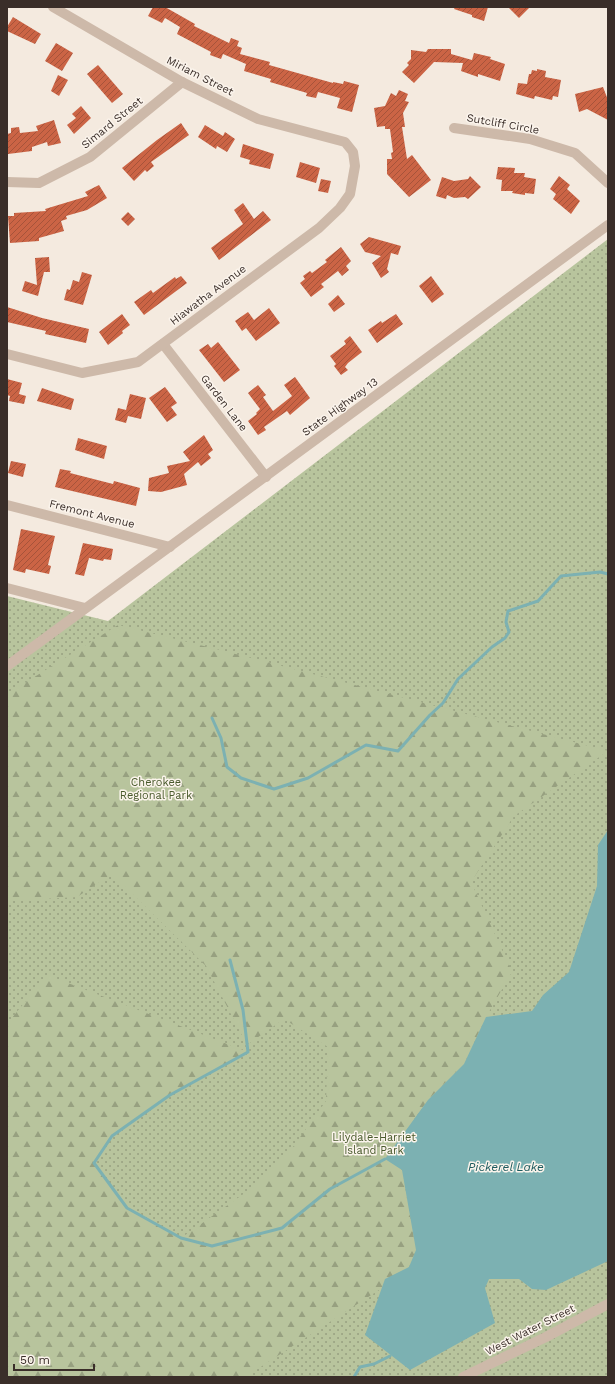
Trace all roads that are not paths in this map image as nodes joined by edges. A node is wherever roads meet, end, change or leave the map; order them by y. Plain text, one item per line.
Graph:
1 (53, 7) edge
2 (182, 82) junction
3 (454, 128) dead end
4 (345, 142) joint
5 (7, 182) edge
6 (608, 183) edge
7 (608, 225) edge
8 (163, 344) junction
9 (7, 354) edge
10 (266, 476) junction
11 (7, 505) edge
12 (170, 547) junction
13 (7, 588) edge
14 (85, 608) junction
15 (7, 666) edge
16 (608, 1304) edge
17 (463, 1377) edge

1 - 2 street, Miriam Street
2 - 4 street, Miriam Street
2 - 5 street, Simard Street
3 - 6 street, Sutcliff Circle
4 - 8 street, Hiawatha Avenue
7 - 10 street, State Highway 13
8 - 9 street, Hiawatha Avenue
8 - 10 street, Garden Lane
10 - 12 street, State Highway 13
11 - 12 street, Fremont Avenue
12 - 14 street, State Highway 13
13 - 14 street
14 - 15 street, State Highway 13
16 - 17 street, West Water Street

